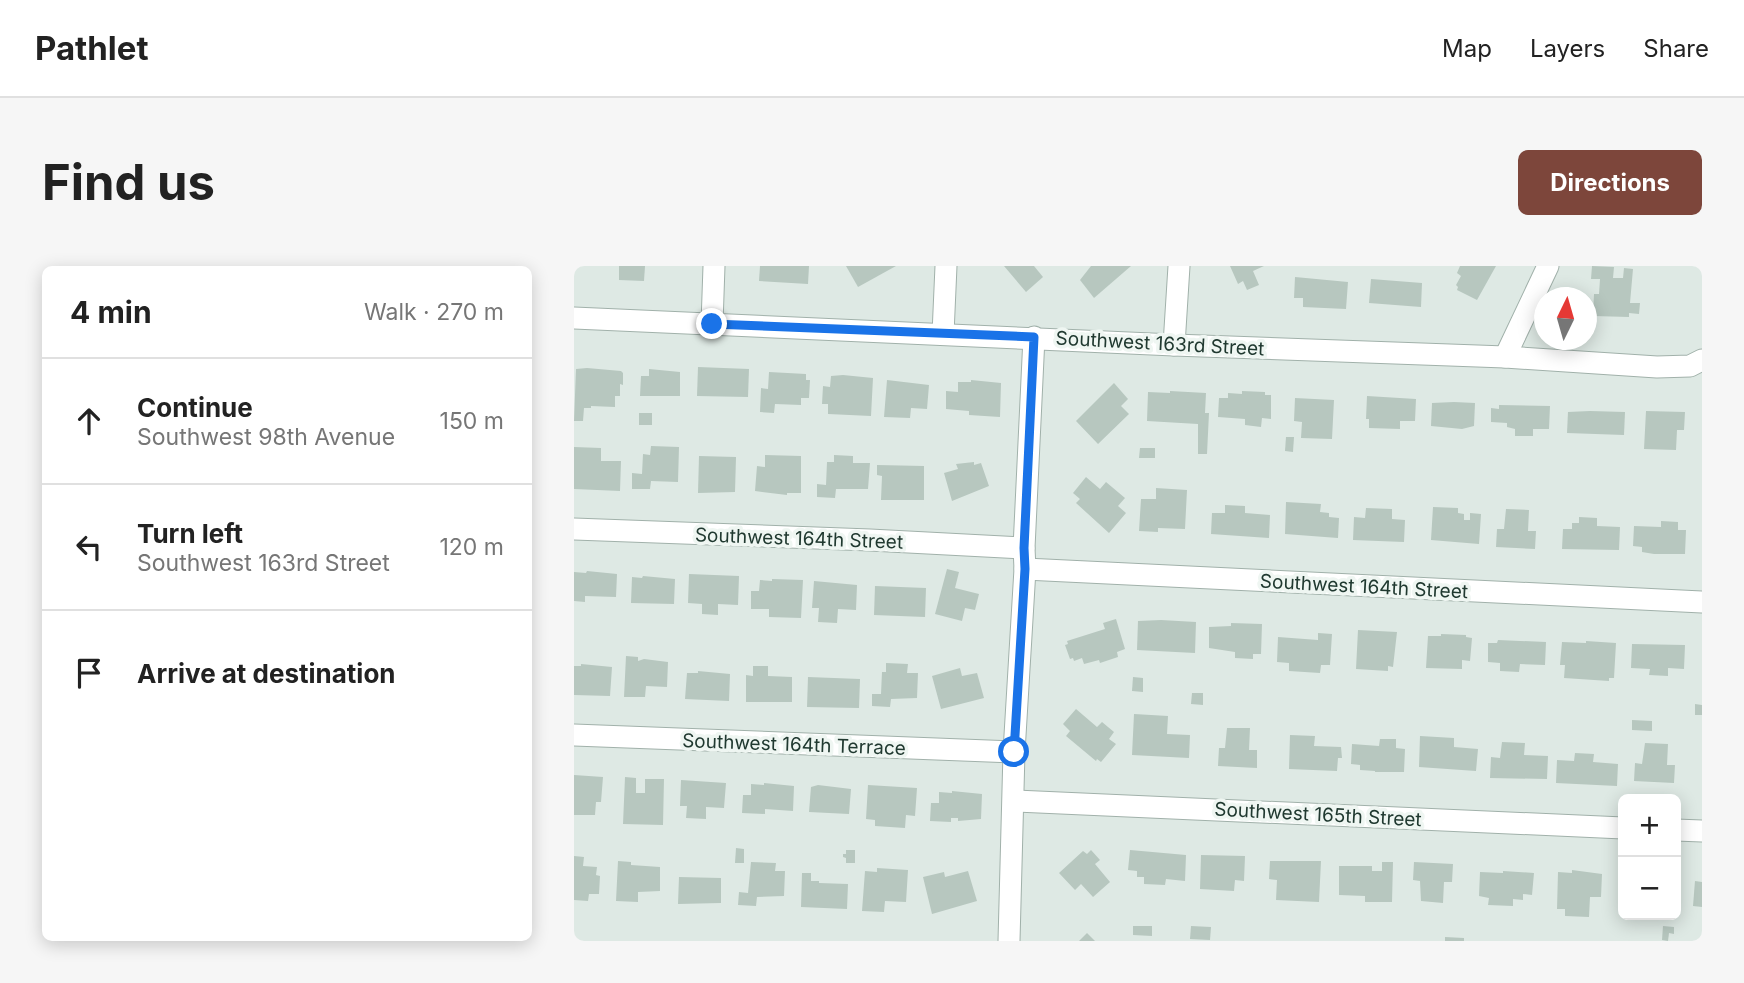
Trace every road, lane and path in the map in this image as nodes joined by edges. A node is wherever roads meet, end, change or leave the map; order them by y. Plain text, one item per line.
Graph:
1 (714, 266) edge
2 (946, 266) edge
3 (1179, 266) edge
4 (1548, 266) edge
5 (574, 318) edge
6 (712, 324) junction
7 (943, 334) junction
8 (1034, 337) junction
9 (1174, 345) junction
10 (1505, 357) junction
11 (1702, 360) edge
12 (574, 529) edge
13 (1025, 559) junction
14 (1702, 602) edge
15 (574, 735) edge
16 (1014, 752) junction
17 (1014, 801) junction
18 (1618, 828) edge
19 (1681, 830) edge
20 (1702, 831) edge
21 (1009, 941) edge

1 - 6 street
2 - 7 street
3 - 9 street
4 - 10 street
5 - 6 street, Southwest 163rd Street
6 - 7 street, Southwest 163rd Street
7 - 8 street, Southwest 163rd Street
8 - 9 street, Southwest 163rd Street
8 - 13 street
9 - 10 street, Southwest 163rd Street
10 - 11 street, Southwest 163rd Street
12 - 13 street, Southwest 164th Street
13 - 14 street, Southwest 164th Street
13 - 16 street
15 - 16 street, Southwest 164th Terrace
16 - 17 street
17 - 18 street, Southwest 165th Street
17 - 21 street
19 - 20 street

